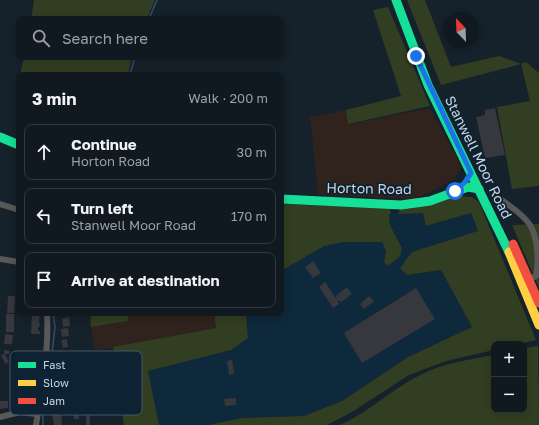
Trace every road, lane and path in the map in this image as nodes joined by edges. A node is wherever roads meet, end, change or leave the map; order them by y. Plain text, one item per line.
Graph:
1 (396, 0) edge
2 (402, 0) edge
3 (0, 137) edge
4 (16, 144) edge
5 (471, 173) junction
6 (479, 189) junction
7 (455, 191) junction
8 (284, 199) edge
9 (502, 200) dead end
10 (0, 204) edge
11 (16, 209) edge
12 (0, 259) edge
13 (16, 262) edge
14 (530, 279) junction
15 (539, 303) edge
16 (46, 316) edge
17 (539, 325) edge
18 (47, 351) edge
19 (10, 414) edge
20 (38, 415) edge
21 (0, 417) edge
22 (36, 425) edge

1 - 5 main road, Stanwell Moor Road
2 - 14 main road, Stanwell Moor Road
3 - 4 main road
5 - 6 main road, Stanwell Moor Road
5 - 7 main road, Horton Road
6 - 7 main road, Horton Road
6 - 17 main road, Stanwell Moor Road
7 - 8 main road, Horton Road
9 - 14 street
10 - 11 street
12 - 13 street
14 - 15 main road, Stanwell Moor Road
16 - 18 street
19 - 21 street
20 - 22 street

